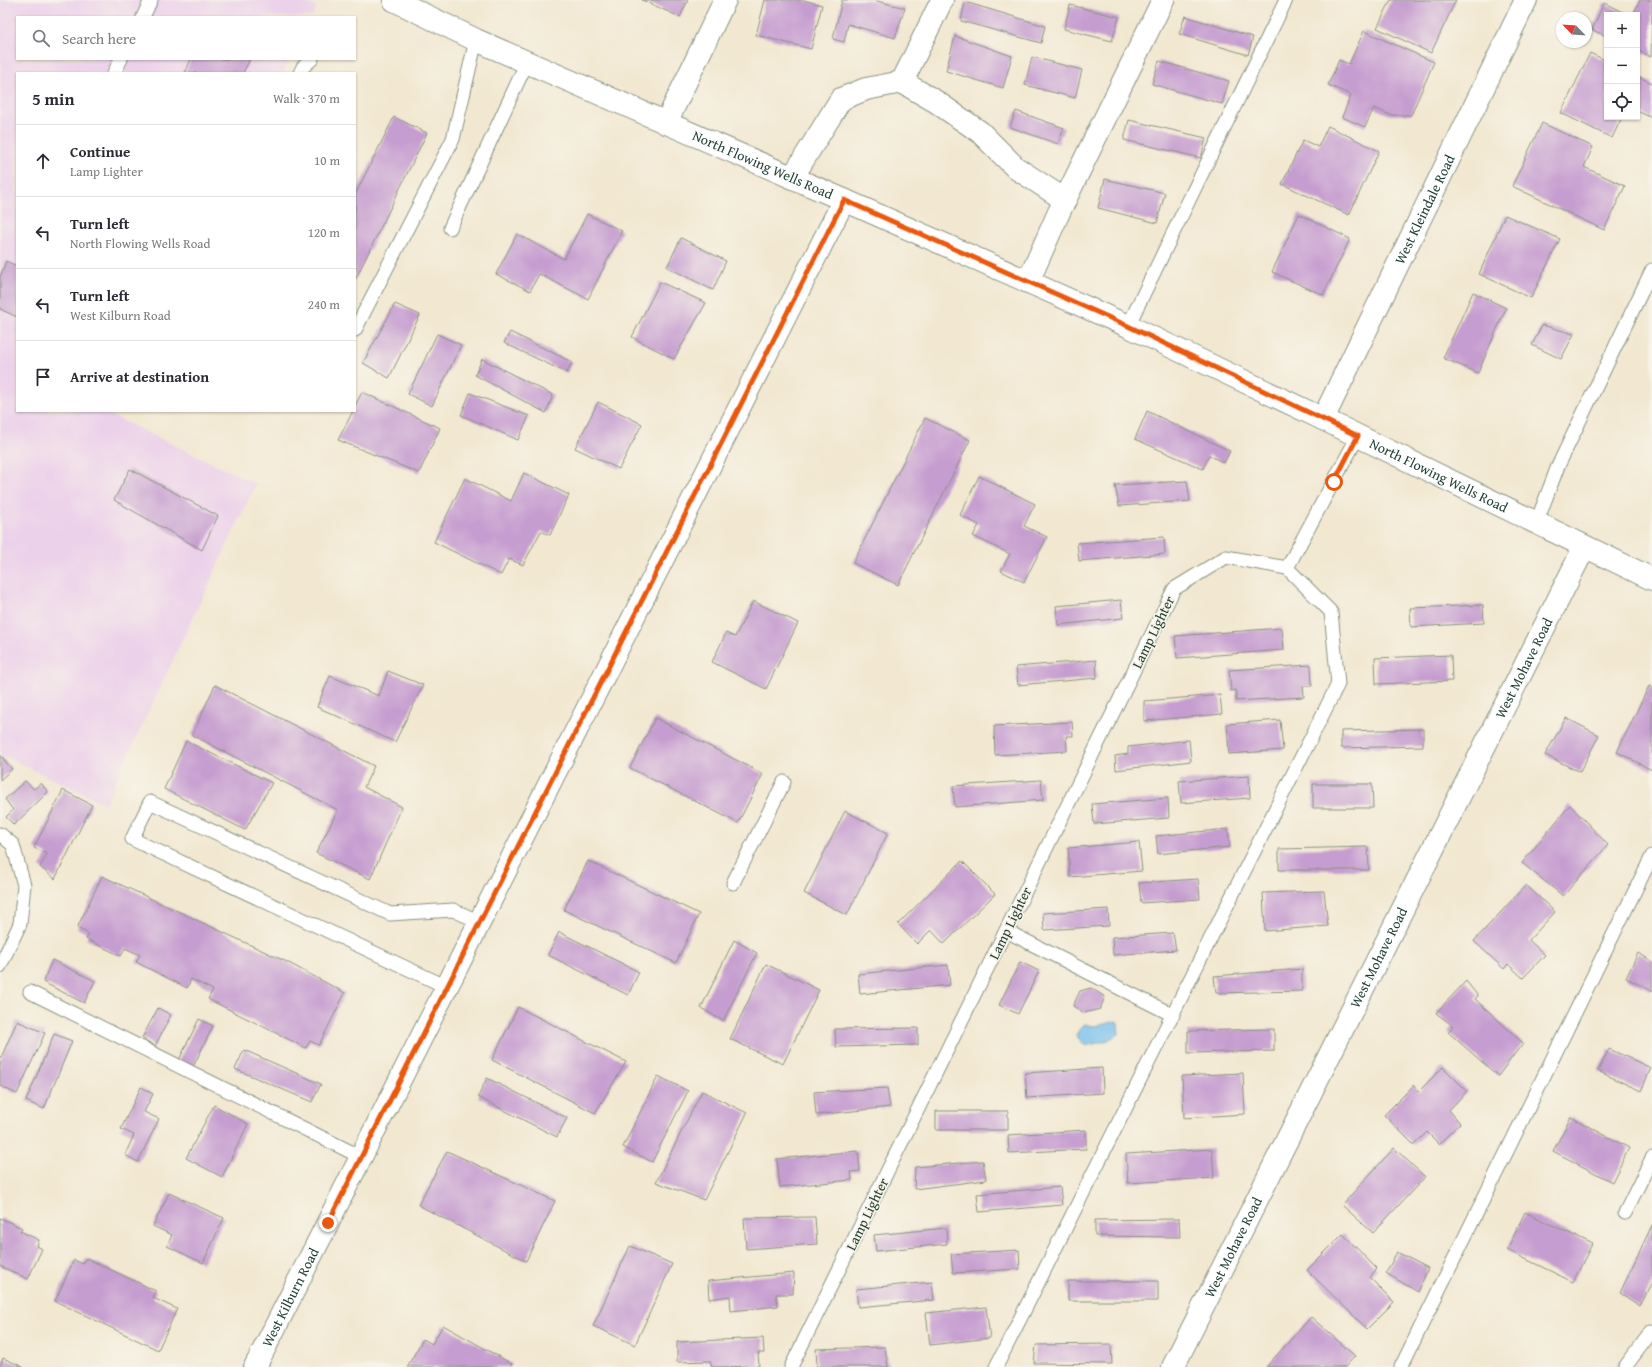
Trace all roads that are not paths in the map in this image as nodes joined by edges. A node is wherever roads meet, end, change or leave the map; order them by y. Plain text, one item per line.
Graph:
1 (151, 0) edge
2 (394, 0) edge
3 (726, 0) edge
4 (942, 0) edge
5 (1164, 0) edge
6 (1286, 0) edge
7 (1526, 0) edge
8 (143, 16) edge
9 (476, 40) junction
10 (121, 60) edge
11 (311, 60) edge
12 (527, 62) junction
13 (115, 72) edge
14 (300, 72) edge
15 (902, 82) junction
16 (666, 123) junction
17 (792, 178) junction
18 (844, 200) junction
19 (1065, 200) junction
20 (450, 228) dead end
21 (1652, 270) edge
22 (1028, 282) junction
23 (1128, 326) junction
24 (356, 328) edge
25 (1323, 419) junction
26 (1358, 436) junction
27 (1536, 524) junction
28 (1584, 548) junction
29 (1287, 568) junction
30 (1652, 579) edge
31 (784, 782) dead end
32 (0, 834) edge
33 (1652, 856) edge
34 (733, 883) dead end
35 (480, 922) junction
36 (1006, 931) junction
37 (0, 966) edge
38 (448, 986) junction
39 (30, 992) dead end
40 (1173, 1015) junction
41 (361, 1157) junction
42 (1652, 1158) edge
43 (1625, 1213) dead end
44 (1652, 1331) edge
45 (255, 1367) edge
46 (791, 1367) edge
47 (996, 1367) edge
48 (1172, 1367) edge
49 (1401, 1367) edge
50 (1625, 1367) edge

1 - 8 lane
2 - 9 street, North Flowing Wells Road
3 - 16 street
4 - 15 street
5 - 19 street
6 - 23 lane
7 - 25 street, West Kleindale Road
9 - 12 street, North Flowing Wells Road
9 - 24 lane
10 - 13 lane
11 - 14 lane
12 - 16 street, North Flowing Wells Road
12 - 20 lane
15 - 17 street
15 - 19 street
16 - 17 street, North Flowing Wells Road
17 - 18 street, North Flowing Wells Road
18 - 22 street, North Flowing Wells Road
18 - 35 street, West Kilburn Road
19 - 22 street
21 - 27 lane
22 - 23 street, North Flowing Wells Road
23 - 25 street, North Flowing Wells Road
25 - 26 street, North Flowing Wells Road
26 - 27 street, North Flowing Wells Road
26 - 29 lane
27 - 28 street, North Flowing Wells Road
28 - 30 street, North Flowing Wells Road
28 - 48 street, West Mohave Road
29 - 36 lane, Lamp Lighter
29 - 40 lane
31 - 34 lane
32 - 37 lane
33 - 49 lane
35 - 38 street, West Kilburn Road
35 - 38 lane
36 - 40 lane
36 - 46 lane, Lamp Lighter
38 - 41 street, West Kilburn Road
39 - 41 lane
40 - 47 lane
41 - 45 street, West Kilburn Road
42 - 43 lane
44 - 50 lane

